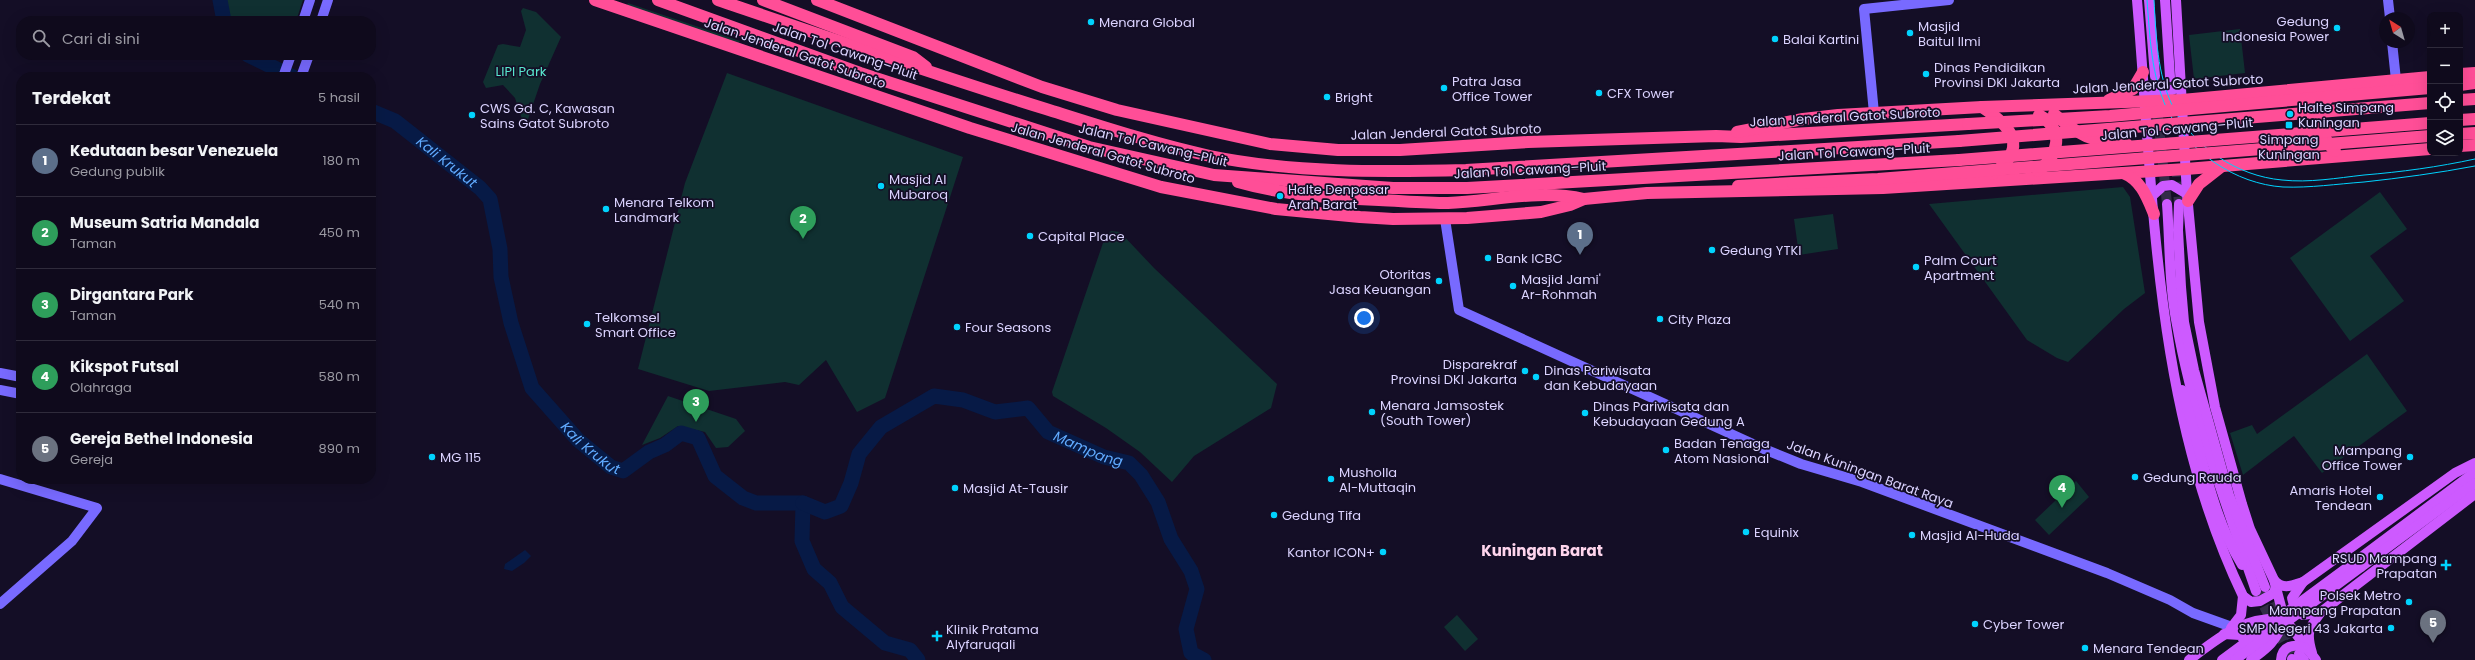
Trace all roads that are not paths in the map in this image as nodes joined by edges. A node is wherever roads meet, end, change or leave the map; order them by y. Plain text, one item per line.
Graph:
1 (310, 0) edge
2 (328, 0) edge
3 (595, 0) edge
4 (658, 0) edge
5 (718, 0) edge
6 (763, 0) edge
7 (817, 0) edge
8 (1949, 0) edge
9 (2137, 0) edge
10 (2149, 0) edge
11 (2165, 0) edge
12 (2176, 0) edge
13 (2388, 0) edge
14 (2389, 12) edge
15 (304, 16) edge
16 (323, 16) edge
17 (2393, 48) edge
18 (288, 60) edge
19 (307, 60) edge
20 (285, 72) edge
21 (303, 72) edge
22 (931, 72) junction
23 (2475, 73) edge
24 (2149, 74) junction
25 (2463, 74) edge
26 (2170, 77) tunnel mouth
27 (2427, 77) edge
28 (2396, 80) junction
29 (2475, 83) edge
30 (2182, 85) junction
31 (2341, 85) junction
32 (2463, 85) edge
33 (2144, 87) junction
34 (2427, 88) edge
35 (2475, 99) edge
36 (2182, 100) junction
37 (2463, 100) edge
38 (2145, 101) junction
39 (2102, 103) junction
40 (2427, 103) edge
41 (2038, 105) junction
42 (2022, 106) junction
43 (1982, 107) junction
44 (1874, 113) junction
45 (2475, 119) edge
46 (2463, 120) edge
47 (2427, 122) edge
48 (2475, 133) edge
49 (2463, 134) edge
50 (1716, 136) junction
51 (2427, 136) edge
52 (2146, 143) junction
53 (2475, 145) edge
54 (2463, 146) edge
55 (2427, 149) edge
56 (2340, 156) junction
57 (2223, 166) junction
58 (2186, 169) junction
59 (2148, 171) junction
60 (2123, 173) junction
61 (1214, 175) junction
62 (2029, 178) junction
63 (1983, 182) junction
64 (1717, 190) junction
65 (2152, 196) junction
66 (1584, 198) junction
67 (2185, 200) junction
68 (2167, 204) tunnel mouth
69 (2154, 214) junction
70 (1445, 219) junction
71 (2180, 219) junction
72 (0, 373) edge
73 (2174, 374) junction
74 (16, 376) edge
75 (0, 390) edge
76 (16, 393) edge
77 (2215, 407) junction
78 (2475, 463) edge
79 (2475, 472) edge
80 (0, 479) edge
81 (2475, 484) edge
82 (2475, 494) edge
83 (83, 505) junction
84 (83, 527) junction
85 (2358, 564) junction
86 (2303, 582) junction
87 (2275, 583) junction
88 (2259, 588) junction
89 (2243, 596) junction
90 (0, 604) edge
91 (2321, 612) junction
92 (2305, 615) junction
93 (2284, 618) junction
94 (2290, 628) junction
95 (2228, 630) junction
96 (2280, 634) junction
97 (2303, 657) edge
98 (2189, 660) edge
99 (2222, 660) edge
100 (2236, 660) edge
101 (2248, 660) edge
102 (2251, 660) edge
103 (2281, 660) edge

1 - 15 street
2 - 16 street
3 - 70 highway, Jalan Jenderal Gatot Subroto
4 - 61 highway, Jalan Tol Cawang–Pluit
5 - 22 highway, Jalan Tol Cawang–Pluit
6 - 22 highway
7 - 50 highway, Jalan Jenderal Gatot Subroto
8 - 44 street
9 - 24 main road
10 - 24 main road
11 - 26 main road
12 - 30 main road
13 - 14 street
17 - 28 street
18 - 20 street
19 - 21 street
22 - 40 highway, Jalan Tol Cawang–Pluit, bridge
23 - 25 highway
24 - 33 main road
24 - 39 highway
27 - 28 highway, Jalan Jenderal Gatot Subroto
28 - 31 highway, Jalan Jenderal Gatot Subroto
29 - 32 highway
30 - 33 main road
30 - 36 main road
31 - 36 highway, Jalan Jenderal Gatot Subroto
31 - 56 highway
33 - 38 main road
34 - 50 highway, Jalan Jenderal Gatot Subroto, bridge
35 - 37 highway
36 - 38 highway, Jalan Jenderal Gatot Subroto
36 - 58 main road
38 - 39 highway, Jalan Jenderal Gatot Subroto
38 - 52 main road
39 - 41 highway, Jalan Jenderal Gatot Subroto
41 - 42 highway, Jalan Jenderal Gatot Subroto
41 - 52 highway
42 - 43 highway, Jalan Jenderal Gatot Subroto
42 - 62 highway
43 - 44 highway, Jalan Jenderal Gatot Subroto
43 - 63 highway
44 - 50 highway, Jalan Jenderal Gatot Subroto
45 - 46 highway
47 - 61 highway, Jalan Tol Cawang–Pluit, bridge
48 - 49 highway
51 - 64 highway, Jalan Jenderal Gatot Subroto, bridge
52 - 59 main road
53 - 54 highway
55 - 56 highway, Jalan Jenderal Gatot Subroto
56 - 57 highway, Jalan Jenderal Gatot Subroto
57 - 58 highway, Jalan Jenderal Gatot Subroto
57 - 67 highway
58 - 59 highway, Jalan Jenderal Gatot Subroto
58 - 67 main road
59 - 60 highway, Jalan Jenderal Gatot Subroto
59 - 65 main road
60 - 62 highway, Jalan Jenderal Gatot Subroto
60 - 69 highway
61 - 66 highway
62 - 63 highway, Jalan Jenderal Gatot Subroto
63 - 64 highway, Jalan Jenderal Gatot Subroto
64 - 66 highway, Jalan Jenderal Gatot Subroto
65 - 67 main road
65 - 69 main road
66 - 70 highway, Jalan Jenderal Gatot Subroto
67 - 71 main road
67 - 77 main road
68 - 88 main road
69 - 73 main road
70 - 95 street, Jalan Kuningan Barat Raya
71 - 77 main road
71 - 88 main road
72 - 74 street
73 - 88 main road
73 - 89 main road
75 - 76 street
77 - 87 main road
78 - 86 main road
79 - 85 main road
80 - 83 street
81 - 85 main road
82 - 91 main road
83 - 84 street
83 - 84 street
84 - 90 street
85 - 99 main road, bridge
85 - 100 main road, bridge
86 - 87 main road
86 - 92 main road
87 - 89 main road
87 - 93 main road
89 - 95 main road
91 - 92 main road
91 - 97 main road
92 - 94 main road
93 - 94 main road
93 - 95 main road
93 - 96 main road
94 - 96 main road
94 - 97 main road
95 - 98 main road
95 - 101 main road
96 - 102 main road
97 - 103 main road

